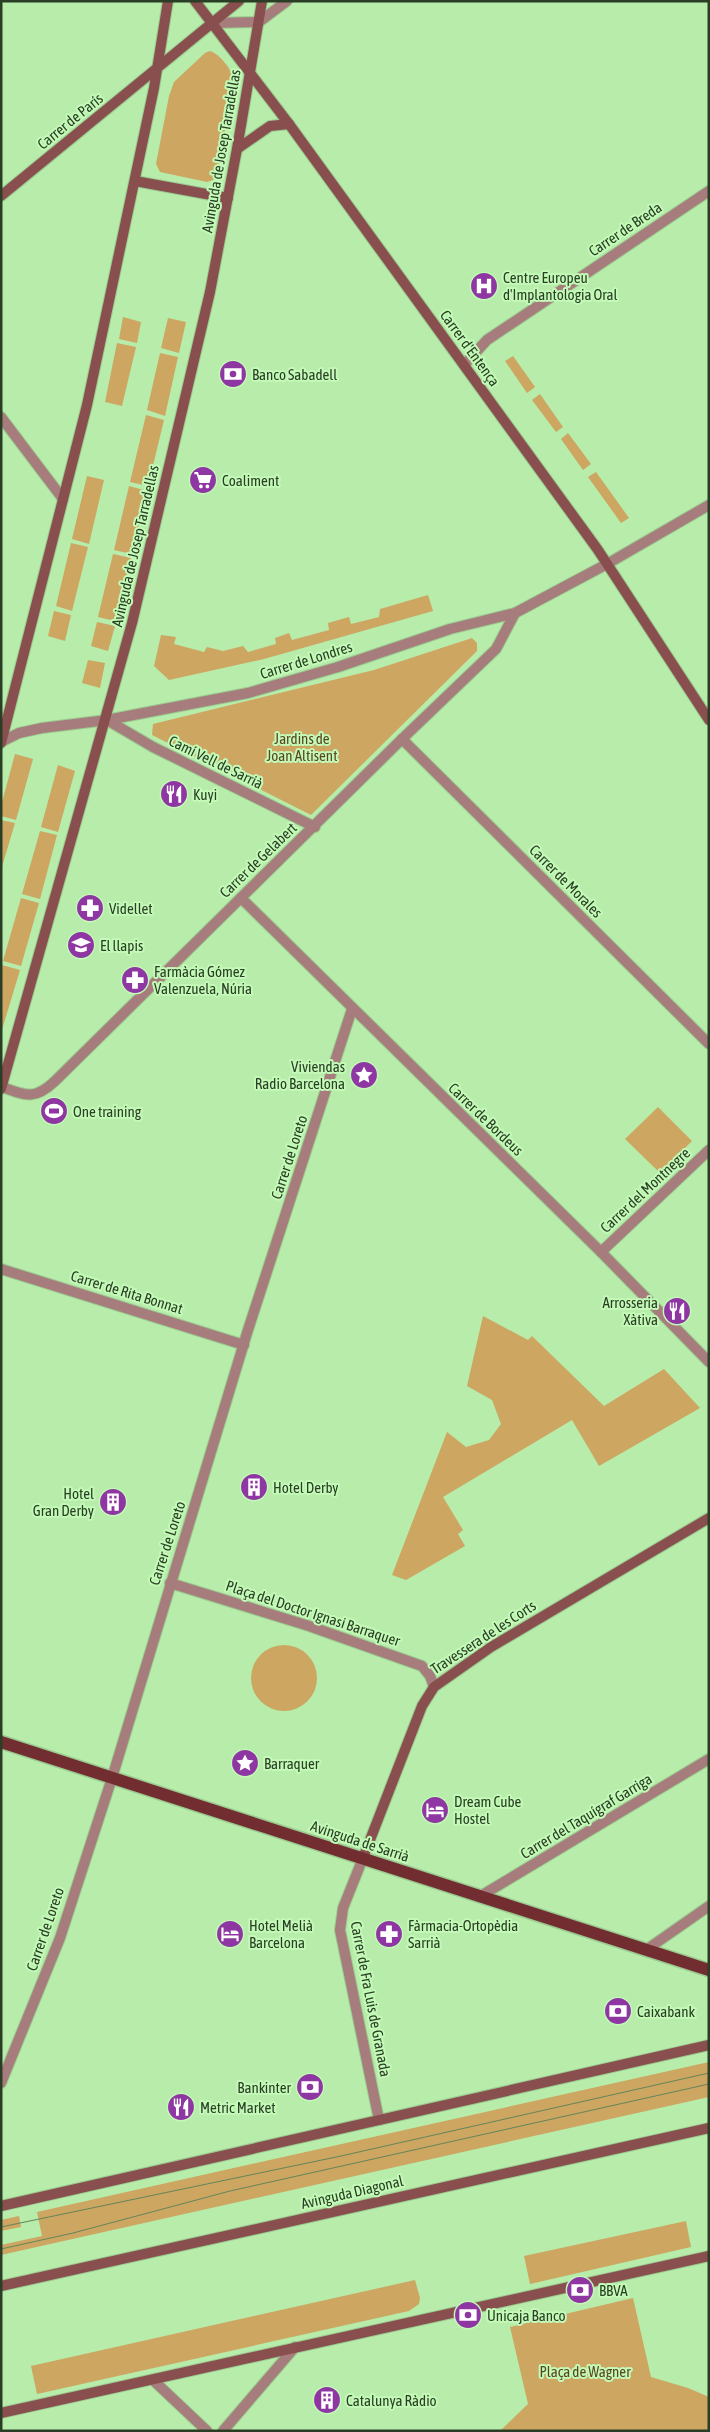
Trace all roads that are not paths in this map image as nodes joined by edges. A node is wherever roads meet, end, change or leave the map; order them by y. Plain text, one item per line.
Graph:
1 (168, 1) edge
2 (194, 1) edge
3 (239, 1) edge
4 (262, 1) edge
5 (287, 1) edge
6 (259, 22) junction
7 (212, 23) junction
8 (158, 69) junction
9 (250, 76) junction
10 (289, 124) junction
11 (237, 149) junction
12 (135, 181) junction
13 (709, 191) edge
14 (1, 196) edge
15 (228, 198) junction
16 (464, 365) junction
17 (1, 417) edge
18 (63, 499) junction
19 (709, 505) edge
20 (607, 564) junction
21 (515, 613) junction
22 (107, 720) junction
23 (709, 720) edge
24 (402, 739) junction
25 (1, 742) edge
26 (315, 827) junction
27 (241, 898) junction
28 (352, 1009) junction
29 (709, 1044) edge
30 (1, 1088) edge
31 (709, 1150) edge
32 (601, 1252) junction
33 (1, 1268) edge
34 (244, 1345) junction
35 (709, 1362) edge
36 (709, 1518) edge
37 (170, 1583) junction
38 (434, 1687) junction
39 (1, 1742) edge
40 (709, 1759) edge
41 (112, 1778) junction
42 (363, 1858) junction
43 (479, 1897) junction
44 (709, 1906) edge
45 (646, 1950) junction
46 (709, 1970) edge
47 (709, 2045) edge
48 (1, 2083) edge
49 (379, 2120) junction
50 (709, 2128) edge
51 (1, 2206) edge
52 (709, 2256) edge
53 (1, 2286) edge
54 (295, 2347) junction
55 (153, 2380) junction
56 (1, 2413) edge
57 (207, 2431) edge
58 (223, 2431) edge

1 - 8 main road
2 - 7 main road, Carrer d'Entença
3 - 7 main road
4 - 6 main road, Avinguda de Josep Tarradellas
5 - 6 street
6 - 7 street
6 - 9 main road, Avinguda de Josep Tarradellas
7 - 8 main road, Carrer de París
7 - 9 main road, Carrer d'Entença
8 - 12 main road
8 - 14 main road, Carrer de París
9 - 10 main road, Carrer d'Entença
9 - 11 main road, Avinguda de Josep Tarradellas
10 - 11 main road
10 - 16 main road, Carrer d'Entença
11 - 15 main road, Avinguda de Josep Tarradellas
12 - 15 main road
12 - 18 main road
13 - 16 street, Carrer de Breda
15 - 22 main road, Avinguda de Josep Tarradellas
16 - 20 main road, Carrer d'Entença
17 - 18 street
18 - 25 main road
19 - 20 street, Carrer de Londres
20 - 21 street, Carrer de Londres
20 - 23 main road, Carrer d'Entença
21 - 22 street, Carrer de Londres
21 - 24 street, Carrer de Gelabert
22 - 25 street, Carrer de Londres
22 - 26 street, Camí Vell de Sarrià
22 - 30 main road, Avinguda de Josep Tarradellas
24 - 26 street, Carrer de Gelabert
24 - 29 street, Carrer de Morales
26 - 27 street, Carrer de Gelabert
27 - 28 street, Carrer de Bordeus
27 - 30 street, Carrer de Gelabert
28 - 32 street, Carrer de Bordeus
28 - 34 street, Carrer de Loreto
31 - 32 street, Carrer del Montnegre
32 - 35 street, Carrer de Bordeus
33 - 34 street, Carrer de Rita Bonnat
34 - 37 street, Carrer de Loreto
36 - 38 main road, Travessera de les Corts
37 - 38 street, Plaça del Doctor Ignasi Barraquer
37 - 41 street, Carrer de Loreto
38 - 42 main road, Travessera de les Corts
39 - 41 main road, Avinguda de Sarrià
40 - 43 street, Carrer del Taquígraf Garriga
41 - 42 main road, Avinguda de Sarrià
41 - 48 street, Carrer de Loreto
42 - 43 main road, Avinguda de Sarrià
42 - 49 street, Carrer de Fra Luis de Granada
43 - 45 main road, Avinguda de Sarrià
44 - 45 street
45 - 46 main road, Avinguda de Sarrià
47 - 49 main road
49 - 51 main road
50 - 53 main road, Avinguda Diagonal
52 - 54 main road
54 - 55 main road
54 - 58 street
55 - 56 main road
55 - 57 street

